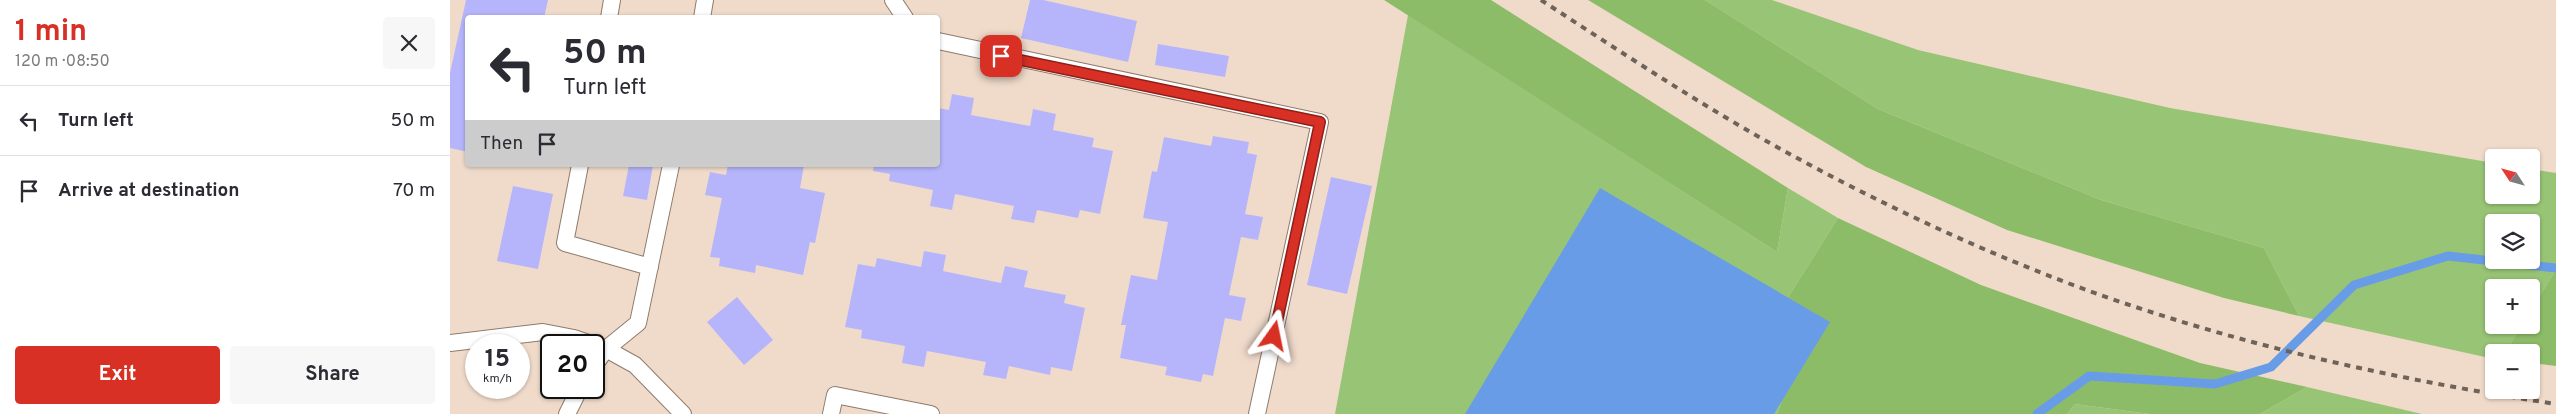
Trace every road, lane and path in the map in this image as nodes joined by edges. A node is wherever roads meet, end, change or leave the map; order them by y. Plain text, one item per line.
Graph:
1 (612, 0) edge
2 (706, 0) edge
3 (892, 0) edge
4 (610, 15) edge
5 (703, 15) edge
6 (903, 15) edge
7 (940, 41) edge
8 (580, 167) edge
9 (671, 167) edge
10 (650, 267) junction
11 (450, 343) edge
12 (606, 349) junction
13 (574, 399) edge
14 (567, 414) edge
15 (684, 414) edge
16 (831, 414) edge
17 (931, 414) edge
18 (1257, 414) edge

1 - 4 lane
2 - 5 lane
3 - 6 lane
7 - 18 lane
8 - 10 lane
9 - 10 lane
10 - 12 lane
11 - 12 lane
12 - 15 lane
13 - 14 lane
16 - 17 lane

